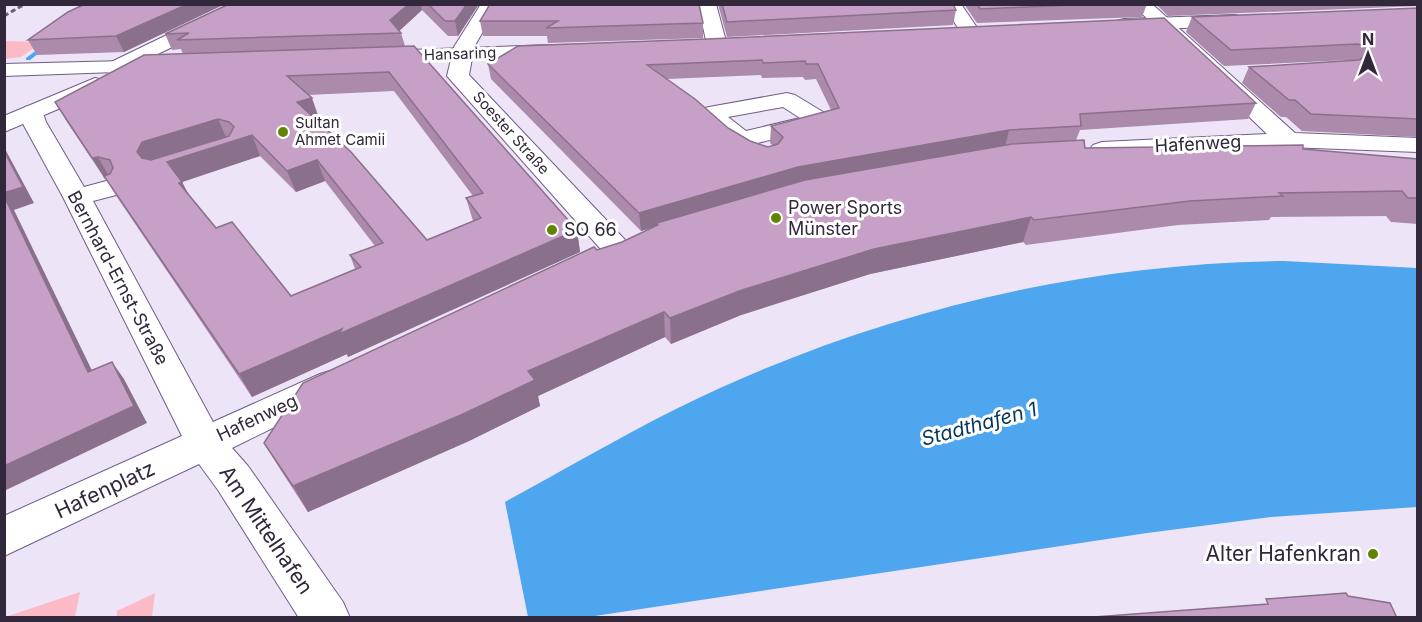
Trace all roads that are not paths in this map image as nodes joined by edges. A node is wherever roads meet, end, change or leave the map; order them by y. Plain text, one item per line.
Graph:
1 (246, 4) edge
2 (490, 4) edge
3 (707, 4) edge
4 (952, 4) edge
5 (1141, 4) edge
6 (1258, 20) edge
7 (1164, 24) junction
8 (1110, 26) edge
9 (993, 31) edge
10 (970, 32) junction
11 (945, 33) edge
12 (696, 46) edge
13 (571, 50) edge
14 (461, 54) junction
15 (358, 58) edge
16 (186, 65) edge
17 (114, 68) junction
18 (1244, 74) dead end
19 (1220, 75) junction
20 (7, 94) edge
21 (33, 112) junction
22 (4, 125) edge
23 (741, 140) edge
24 (1288, 140) junction
25 (1418, 145) edge
26 (1081, 151) edge
27 (767, 154) edge
28 (110, 188) edge
29 (77, 197) junction
30 (586, 264) edge
31 (364, 368) edge
32 (205, 443) junction
33 (4, 537) edge
34 (326, 618) edge

1 - 17 street
2 - 14 street
3 - 12 street
4 - 10 street
5 - 7 street
6 - 7 street
7 - 8 street
7 - 19 street
9 - 10 street
10 - 11 street
13 - 14 street, Hansaring
14 - 15 street, Hansaring
14 - 30 street, Soester Straße
16 - 17 street
17 - 20 street
17 - 20 street
17 - 21 street
18 - 19 street
19 - 24 street
21 - 22 street
21 - 29 street, Bernhard-Ernst-Straße
23 - 27 street
24 - 25 street, Hafenweg
24 - 26 street, Hafenweg
28 - 29 street
29 - 32 street, Bernhard-Ernst-Straße
31 - 32 street, Hafenweg
32 - 33 street, Hafenplatz
32 - 34 street, Am Mittelhafen

